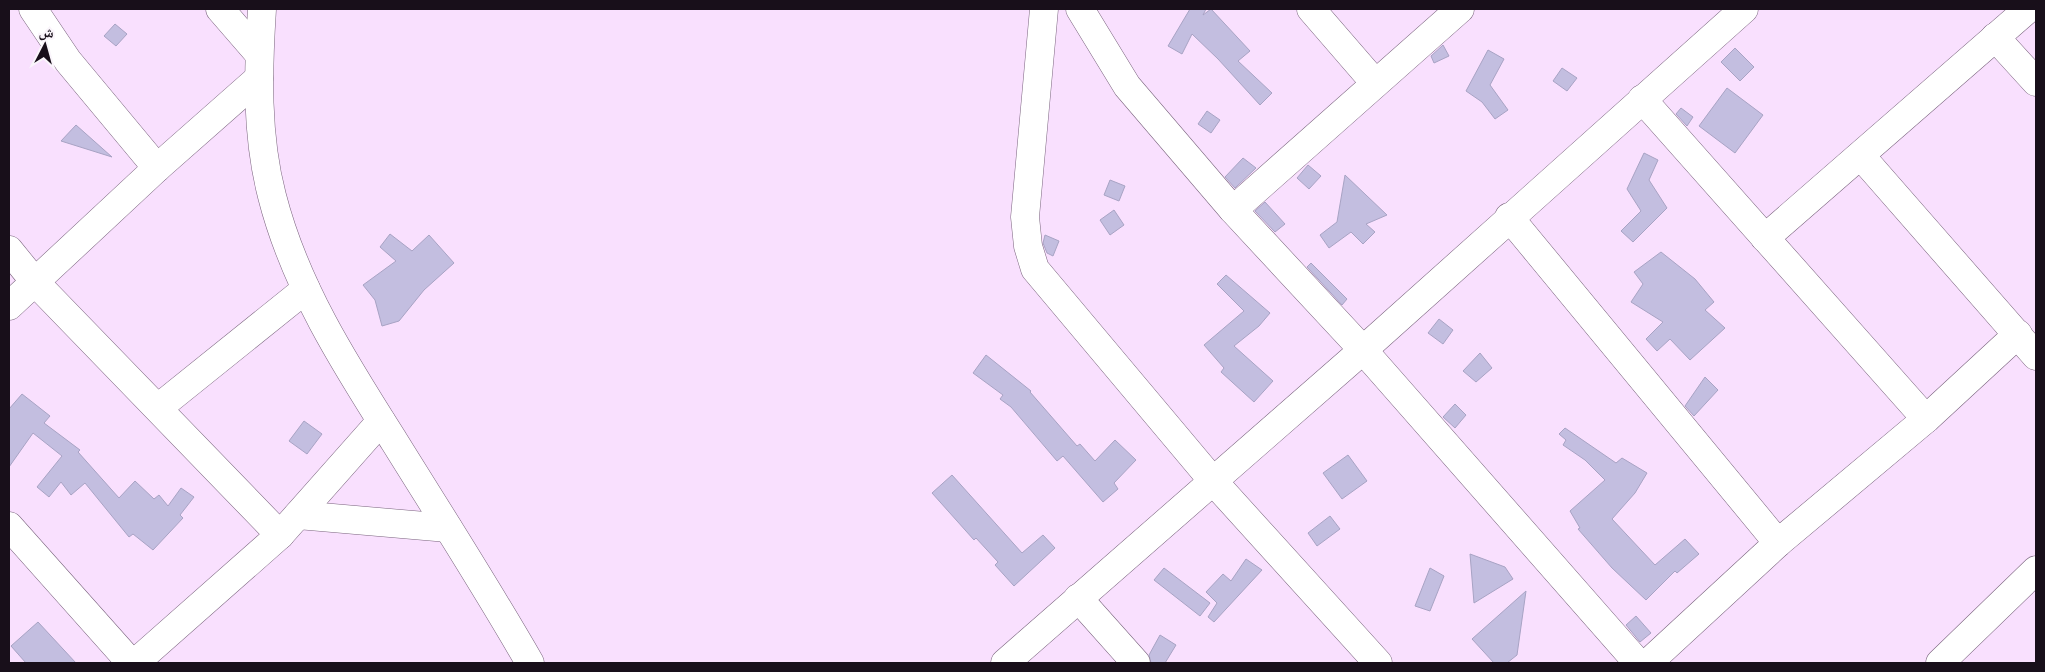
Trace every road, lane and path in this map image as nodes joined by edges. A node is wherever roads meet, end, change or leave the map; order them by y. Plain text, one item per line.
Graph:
1 (33, 9) edge
2 (220, 9) edge
3 (262, 9) edge
4 (1044, 9) edge
5 (1080, 9) edge
6 (1311, 9) edge
7 (1433, 9) edge
8 (1460, 9) edge
9 (2028, 9) edge
10 (1730, 13) edge
11 (1429, 36) junction
12 (1995, 37) junction
13 (259, 66) junction
14 (2036, 82) edge
15 (1376, 83) junction
16 (1642, 100) junction
17 (1861, 156) junction
18 (157, 168) junction
19 (1233, 210) junction
20 (1509, 217) junction
21 (1765, 238) junction
22 (9, 250) edge
23 (35, 282) junction
24 (306, 289) junction
25 (9, 306) edge
26 (2018, 334) junction
27 (1364, 350) junction
28 (2036, 356) edge
29 (158, 408) junction
30 (1926, 419) junction
31 (381, 420) junction
32 (1214, 481) junction
33 (298, 514) junction
34 (9, 526) edge
35 (448, 528) junction
36 (280, 535) junction
37 (1778, 543) junction
38 (2036, 570) edge
39 (1078, 598) junction
40 (131, 663) edge
41 (135, 663) edge
42 (530, 663) edge
43 (1005, 663) edge
44 (1136, 663) edge
45 (1378, 663) edge
46 (1638, 663) edge
47 (1648, 663) edge
48 (1940, 663) edge

1 - 18 street
2 - 13 street
3 - 13 street
4 - 32 street
5 - 19 street
6 - 15 street
7 - 11 street
8 - 11 street
9 - 12 street
10 - 16 street
11 - 15 street
12 - 14 street
12 - 17 street
13 - 18 street
13 - 24 street
15 - 19 street
16 - 20 street
16 - 21 street
17 - 21 street
17 - 26 street
18 - 23 street
19 - 27 street
20 - 27 street
20 - 37 street
21 - 30 street
22 - 23 street
23 - 25 street
23 - 29 street
24 - 29 street
24 - 31 street
26 - 28 street
26 - 30 street
27 - 32 street
27 - 46 street
29 - 36 street
30 - 37 street
31 - 33 street
31 - 35 street
32 - 39 street
32 - 45 street
33 - 35 street
33 - 36 street
34 - 40 street
35 - 42 street
36 - 41 street
37 - 47 street
38 - 48 street
39 - 43 street
39 - 44 street

